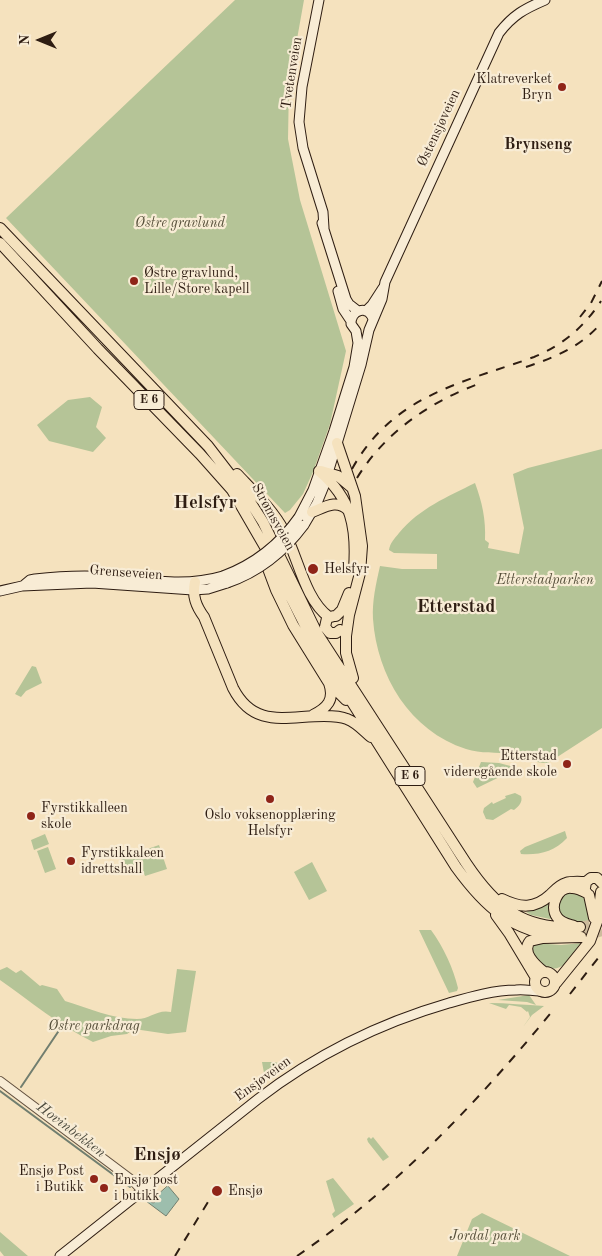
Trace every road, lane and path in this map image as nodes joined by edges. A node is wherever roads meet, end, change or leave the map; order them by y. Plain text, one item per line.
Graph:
1 (314, 0) edge
2 (318, 0) edge
3 (544, 0) edge
4 (312, 32) junction
5 (0, 228) edge
6 (0, 243) edge
7 (330, 246) junction
8 (383, 288) junction
9 (362, 311) junction
10 (373, 320) junction
11 (351, 321) junction
12 (369, 330) junction
13 (356, 331) junction
14 (337, 442) junction
15 (208, 446) junction
16 (324, 474) junction
17 (353, 490) junction
18 (348, 510) junction
19 (312, 512) junction
20 (254, 526) junction
21 (225, 579) junction
22 (196, 588) junction
23 (295, 589) junction
24 (0, 591) edge
25 (349, 615) junction
26 (330, 618) junction
27 (341, 628) junction
28 (353, 678) junction
29 (329, 683) junction
30 (313, 715) junction
31 (367, 718) junction
32 (381, 746) junction
33 (444, 839) junction
34 (602, 889) edge
35 (588, 890) junction
36 (488, 892) junction
37 (489, 906) junction
38 (595, 926) junction
39 (580, 930) junction
40 (564, 937) junction
41 (572, 963) junction
42 (541, 979) junction
43 (556, 983) junction
44 (0, 1081) edge
45 (142, 1191) junction
46 (60, 1256) edge

1 - 4 main road, Tvetenveien
2 - 4 main road, Tvetenveien
3 - 8 main road, Østensjøveien
4 - 7 main road, Tvetenveien
5 - 15 highway, Strømsveien / E 6
6 - 20 highway, Strømsveien / E 6
7 - 9 main road, Tvetenveien
7 - 11 main road, Tvetenveien
8 - 9 main road, Østensjøveien
8 - 10 main road, Østensjøveien
9 - 10 main road
9 - 11 main road, Østensjøveien
10 - 12 main road, Østensjøveien
11 - 13 main road, Østensjøveien
12 - 13 main road
12 - 14 main road, Østensjøveien
13 - 16 main road, Østensjøveien
14 - 16 main road, Østensjøveien
14 - 17 highway
15 - 23 highway, Strømsveien / E 6
15 - 26 highway
16 - 17 highway
16 - 18 highway
16 - 19 main road, Østensjøveien
16 - 21 main road, Østensjøveien, bridge
17 - 25 highway
18 - 19 highway
18 - 26 highway
19 - 21 main road, Østensjøveien, bridge
20 - 29 highway
20 - 31 highway, Strømsveien / E 6
21 - 22 main road, Grenseveien
22 - 24 main road, Grenseveien
22 - 30 highway
23 - 26 highway
23 - 31 highway, Strømsveien / E 6
25 - 27 highway
25 - 28 highway
26 - 27 highway
26 - 27 highway
27 - 28 highway
28 - 31 highway
29 - 30 highway
29 - 31 highway
30 - 32 highway
31 - 32 highway, Strømsveien / E 6
31 - 33 highway, Strømsveien / E 6
32 - 33 highway, Strømsveien / E 6
33 - 36 highway, E 6
33 - 37 highway, E 6
34 - 35 highway
34 - 35 highway
34 - 38 highway
35 - 36 highway
35 - 38 highway
35 - 39 highway
36 - 39 highway, E 6
37 - 40 highway, E 6
37 - 42 highway, E 6
38 - 41 highway
39 - 40 highway, E 6
40 - 42 highway, E 6
41 - 42 highway
41 - 43 highway
42 - 43 highway, E 6
42 - 43 highway
42 - 45 main road, Ensjøveien
44 - 45 street
45 - 46 main road, Ensjøveien

